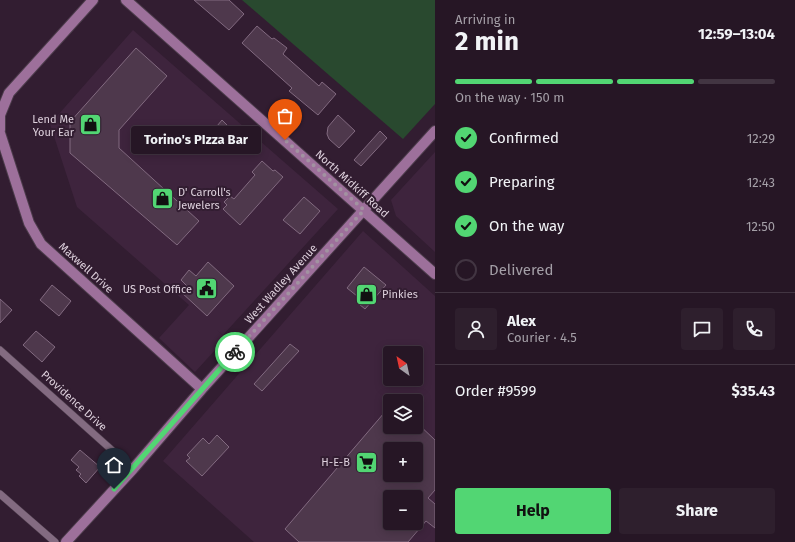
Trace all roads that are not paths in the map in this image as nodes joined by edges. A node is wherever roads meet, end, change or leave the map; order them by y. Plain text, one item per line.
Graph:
1 (93, 0) edge
2 (126, 0) edge
3 (0, 131) edge
4 (435, 132) edge
5 (364, 210) junction
6 (435, 274) edge
7 (0, 350) edge
8 (202, 389) junction
9 (133, 468) junction
10 (0, 494) edge
11 (54, 542) edge
12 (66, 542) edge

1 - 3 main road, Maxwell Drive
2 - 5 main road, North Midkiff Road
3 - 8 main road, Maxwell Drive
4 - 5 main road, West Wadley Avenue
5 - 6 main road, North Midkiff Road
5 - 8 main road, West Wadley Avenue
7 - 9 street, Providence Drive
8 - 9 main road, West Wadley Avenue
9 - 12 main road, West Wadley Avenue
10 - 11 street

